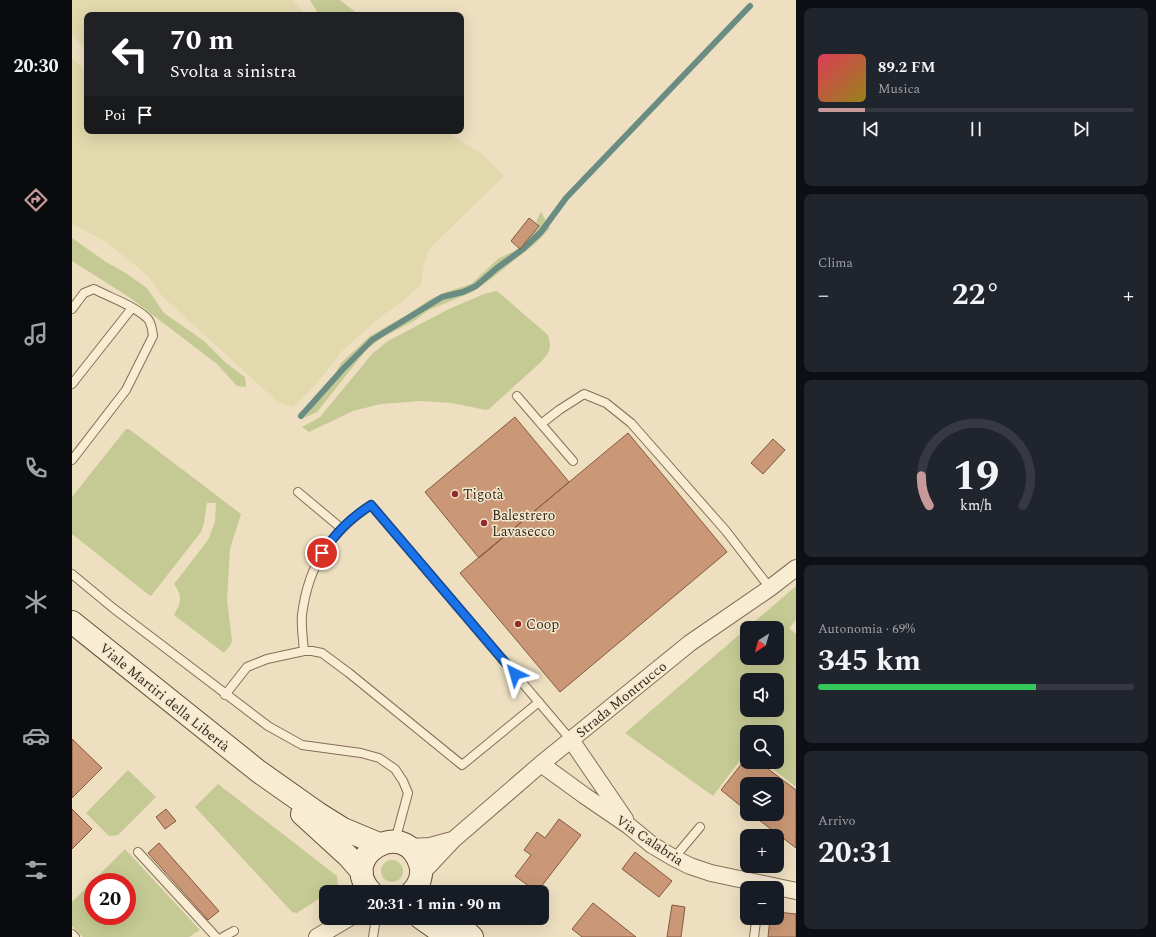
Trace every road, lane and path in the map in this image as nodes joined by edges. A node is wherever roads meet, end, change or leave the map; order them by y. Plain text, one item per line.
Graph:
1 (132, 308) junction
2 (72, 309) edge
3 (72, 384) edge
4 (516, 396) dead end
5 (541, 424) junction
6 (72, 460) edge
7 (573, 461) dead end
8 (298, 492) dead end
9 (341, 528) junction
10 (796, 568) edge
11 (72, 574) edge
12 (770, 588) junction
13 (72, 622) edge
14 (304, 651) junction
15 (225, 694) junction
16 (539, 702) junction
17 (571, 740) junction
18 (541, 764) junction
19 (258, 772) junction
20 (629, 826) junction
21 (700, 827) dead end
22 (453, 840) junction
23 (394, 844) junction
24 (138, 852) dead end
25 (674, 858) junction
26 (366, 885) edge
27 (420, 885) edge
28 (796, 891) edge
29 (335, 925) edge
30 (375, 925) edge
31 (431, 925) edge
32 (459, 925) edge
33 (756, 925) edge
34 (234, 931) dead end
35 (72, 934) edge
36 (75, 937) edge
37 (216, 937) edge
38 (224, 937) edge
39 (317, 937) edge
40 (373, 937) edge
41 (448, 937) edge
42 (472, 937) edge
43 (754, 937) edge

1 - 2 lane
1 - 3 lane
1 - 6 lane
4 - 5 lane
5 - 7 lane
5 - 12 lane
8 - 9 lane
9 - 14 lane
9 - 16 lane
10 - 12 street, Strada Montrucco
11 - 15 lane
12 - 17 street, Strada Montrucco
13 - 19 main road, Viale Martiri della Libertà
14 - 15 lane
14 - 16 lane
15 - 23 lane
16 - 17 lane
17 - 18 street, Strada Montrucco
17 - 20 street
18 - 20 street, Via Calabria
18 - 22 street, Strada Montrucco
19 - 23 main road, Viale Martiri della Libertà
19 - 26 main road, Viale Martiri della Libertà
20 - 25 street, Via Calabria
21 - 25 lane
22 - 23 street, Strada Montrucco
22 - 27 street, Strada Montrucco
23 - 26 main road, Viale Martiri della Libertà
23 - 27 main road
24 - 37 lane
25 - 28 street, Via Calabria
29 - 39 street
30 - 40 lane
31 - 41 main road
32 - 42 main road
33 - 43 lane
34 - 38 lane
35 - 36 lane

